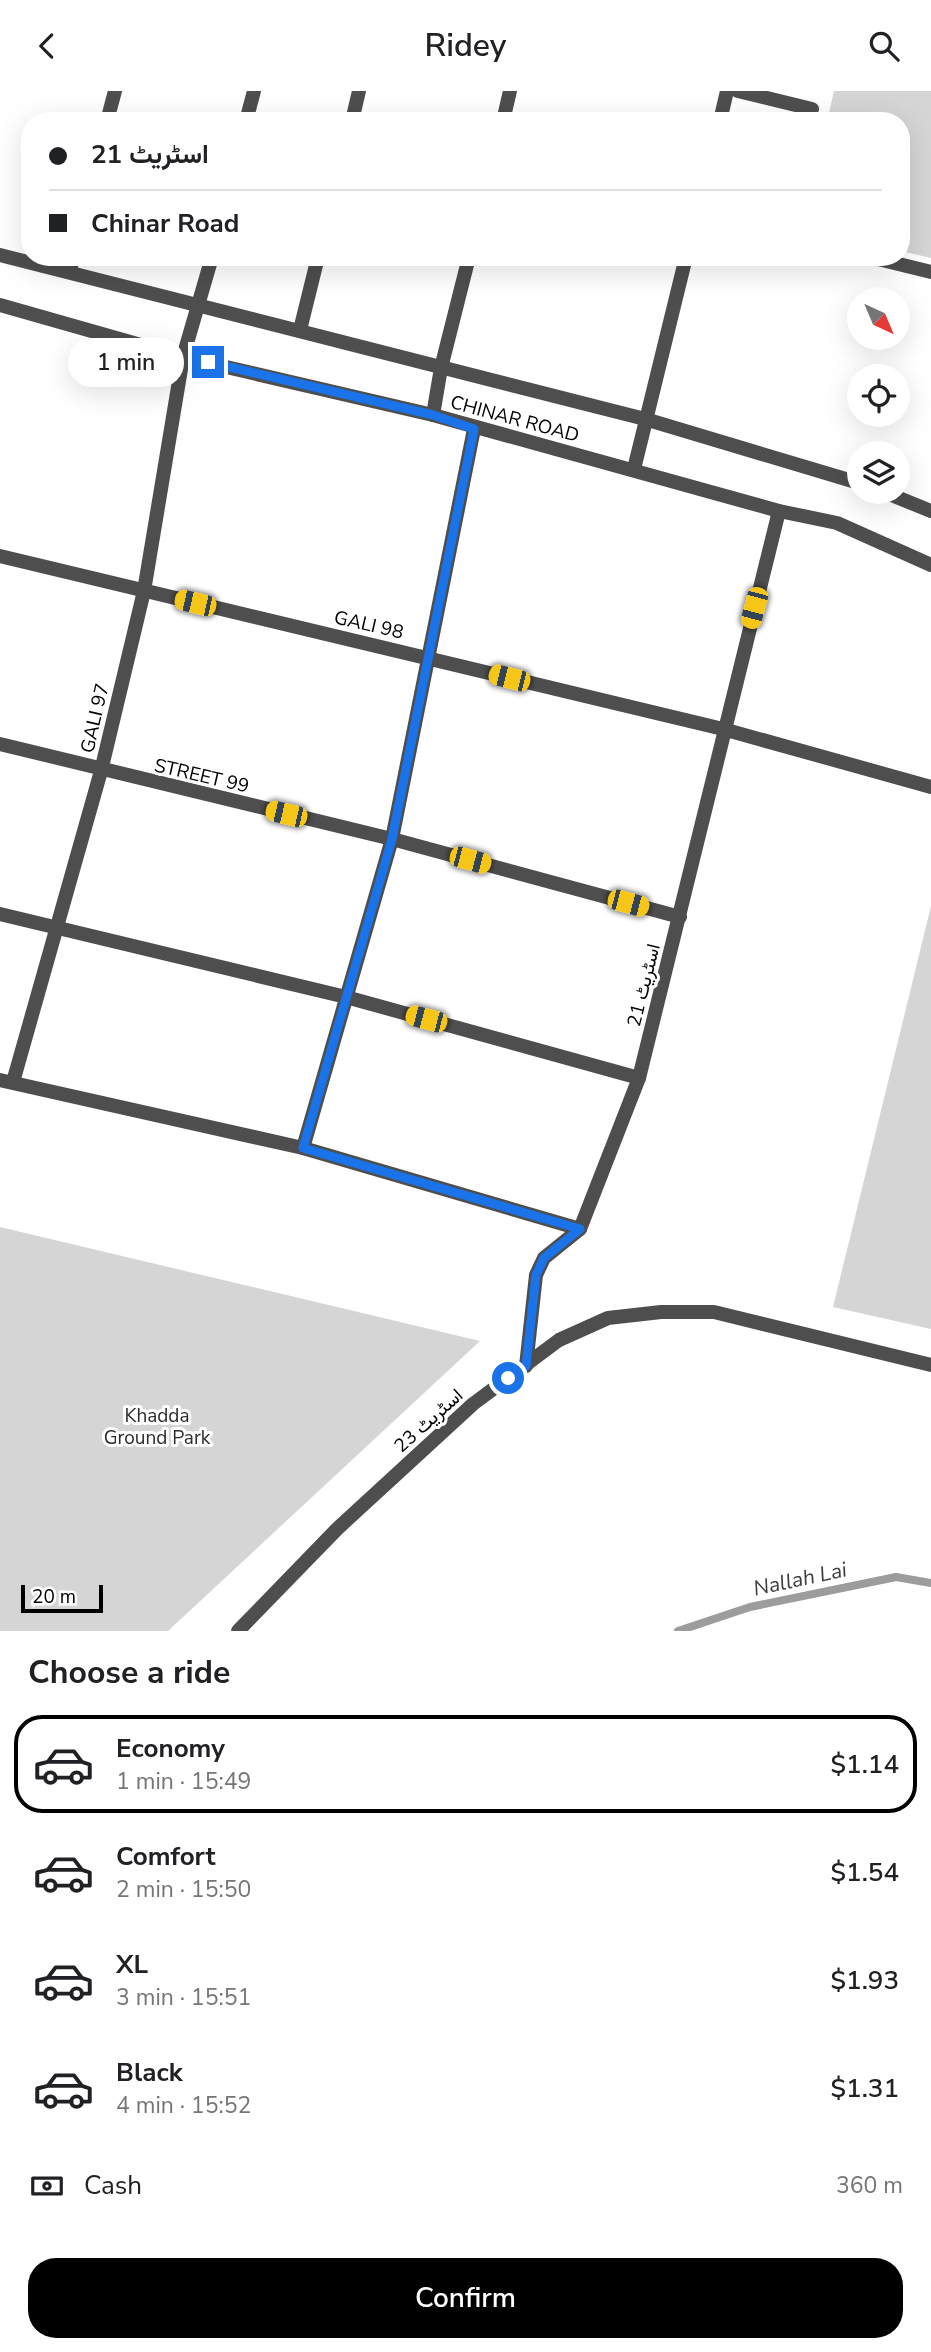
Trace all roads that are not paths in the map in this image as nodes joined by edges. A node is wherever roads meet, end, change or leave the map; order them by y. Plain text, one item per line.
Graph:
1 (115, 91) edge
2 (254, 91) edge
3 (359, 91) edge
4 (510, 91) edge
5 (727, 91) edge
6 (738, 91) edge
7 (812, 109) dead end
8 (109, 112) edge
9 (248, 112) edge
10 (354, 112) edge
11 (505, 112) edge
12 (722, 112) edge
13 (0, 255) edge
14 (21, 260) edge
15 (45, 266) edge
16 (72, 266) edge
17 (210, 266) edge
18 (316, 266) edge
19 (467, 266) edge
20 (684, 266) edge
21 (907, 266) edge
22 (70, 272) junction
23 (931, 272) edge
24 (0, 306) edge
25 (200, 306) junction
26 (300, 330) junction
27 (183, 356) junction
28 (441, 368) junction
29 (433, 415) junction
30 (645, 419) junction
31 (474, 429) junction
32 (634, 469) junction
33 (847, 479) edge
34 (910, 503) edge
35 (779, 511) junction
36 (931, 511) edge
37 (0, 556) edge
38 (931, 565) edge
39 (144, 591) junction
40 (429, 658) junction
41 (723, 729) junction
42 (0, 744) edge
43 (101, 771) junction
44 (931, 787) edge
45 (392, 839) junction
46 (0, 914) edge
47 (680, 917) junction
48 (55, 928) junction
49 (346, 997) junction
50 (639, 1078) junction
51 (6, 1081) edge
52 (303, 1148) junction
53 (580, 1229) junction
54 (931, 1365) edge
55 (526, 1366) junction
56 (238, 1631) edge

1 - 8 street
2 - 9 street
3 - 10 street
4 - 11 street
5 - 12 street
6 - 7 street
13 - 14 street, CHINAR ROAD
15 - 22 street, CHINAR ROAD
16 - 22 street
17 - 25 street, GALI 97
18 - 26 street
19 - 28 street
20 - 30 street
21 - 23 street
22 - 25 street, CHINAR ROAD
24 - 27 street, CHINAR ROAD
25 - 26 street, CHINAR ROAD
25 - 27 street, GALI 97
26 - 28 street, CHINAR ROAD
27 - 29 street, CHINAR ROAD
27 - 39 street, GALI 97
28 - 29 street
28 - 30 street, CHINAR ROAD
29 - 31 street, CHINAR ROAD
30 - 32 street
30 - 33 street, CHINAR ROAD
31 - 32 street, CHINAR ROAD
31 - 40 street
32 - 35 street, CHINAR ROAD
34 - 36 street
35 - 38 street, CHINAR ROAD
35 - 41 street, اسٹریٹ 21
37 - 39 street, GALI 98
39 - 40 street, GALI 98
39 - 43 street, GALI 97
40 - 41 street, GALI 98
40 - 45 street
41 - 44 street, GALI 98
41 - 47 street, اسٹریٹ 21
42 - 43 street, STREET 99
43 - 45 street, STREET 99
43 - 48 street, GALI 97
45 - 47 street, STREET 99
45 - 49 street
46 - 48 street
47 - 50 street, اسٹریٹ 21
48 - 49 street
48 - 51 street, GALI 97
49 - 50 street
49 - 52 street
50 - 53 street, اسٹریٹ 21
51 - 52 street
52 - 53 street
53 - 55 street, اسٹریٹ 21
54 - 55 street, اسٹریٹ 23
55 - 56 street, اسٹریٹ 23

